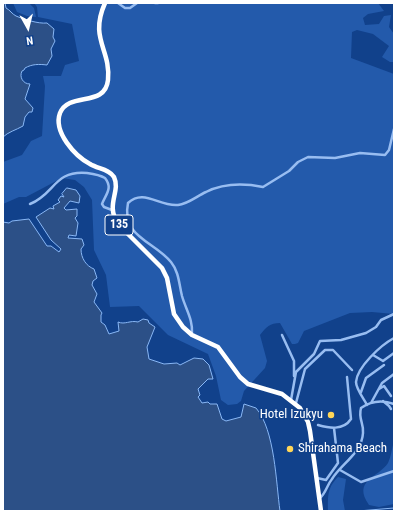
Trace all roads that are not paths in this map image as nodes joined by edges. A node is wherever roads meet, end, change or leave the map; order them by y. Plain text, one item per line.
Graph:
1 (105, 3) edge
2 (118, 3) edge
3 (137, 3) edge
4 (155, 3) edge
5 (158, 3) edge
6 (394, 130) edge
7 (30, 204) dead end
8 (112, 210) junction
9 (394, 314) edge
10 (192, 335) junction
11 (282, 335) dead end
12 (394, 338) edge
13 (394, 353) edge
14 (373, 355) junction
15 (384, 365) dead end
16 (352, 370) dead end
17 (394, 374) edge
18 (347, 377) dead end
19 (295, 378) junction
20 (378, 389) junction
21 (361, 392) junction
22 (392, 396) dead end
23 (291, 400) junction
24 (382, 401) junction
25 (296, 403) junction
26 (371, 403) junction
27 (367, 404) junction
28 (394, 404) edge
29 (391, 409) dead end
30 (318, 425) dead end
31 (334, 428) junction
32 (340, 470) junction
33 (394, 470) edge
34 (316, 478) junction
35 (320, 498) junction
36 (321, 511) edge

1 - 8 highway, 135
2 - 3 street
4 - 5 street
6 - 10 street
7 - 8 street
8 - 10 highway, 135
9 - 19 street
10 - 23 highway, 135
11 - 19 street
12 - 14 street
13 - 14 street
14 - 21 street
15 - 21 street
16 - 25 street
17 - 20 street
18 - 31 street
19 - 23 street
20 - 22 street
20 - 26 street
21 - 27 street
23 - 25 highway, 135
24 - 26 street
24 - 28 street
24 - 29 street
25 - 34 highway, 135
26 - 27 street
27 - 32 street
30 - 31 street
31 - 34 street
32 - 33 street
32 - 35 street
34 - 35 highway, 135
35 - 36 highway, 135

